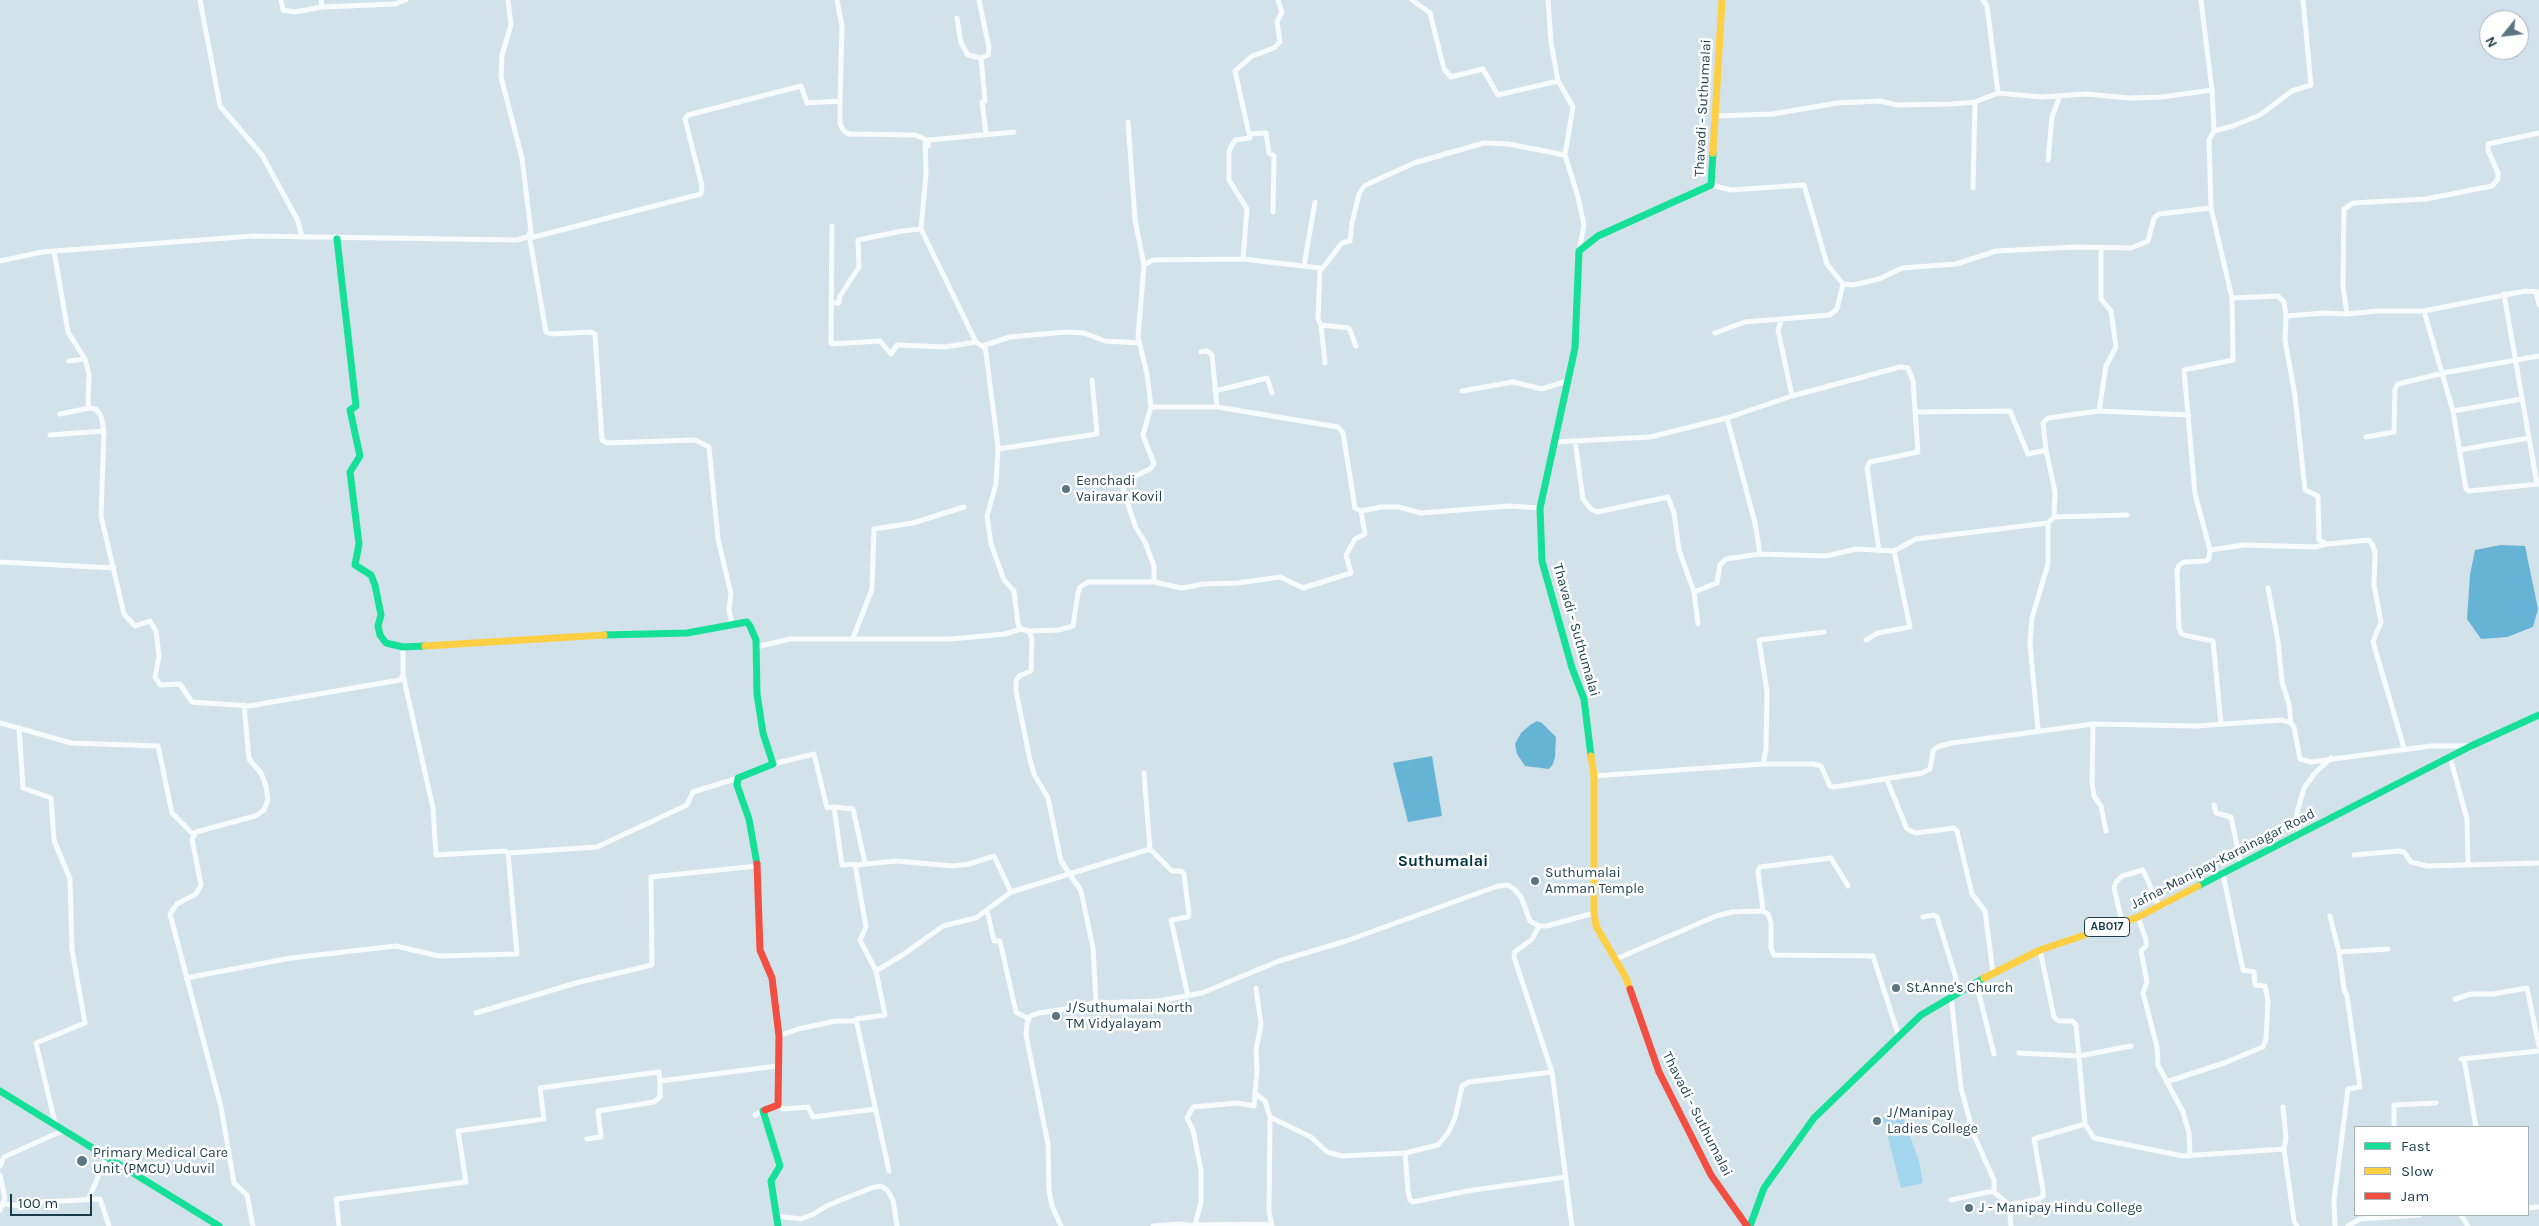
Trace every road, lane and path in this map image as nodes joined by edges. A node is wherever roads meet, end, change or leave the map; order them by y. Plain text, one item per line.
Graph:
1 (200, 0) edge
2 (281, 0) edge
3 (321, 0) edge
4 (406, 0) edge
5 (508, 0) edge
6 (837, 0) edge
7 (979, 0) edge
8 (1278, 0) edge
9 (1412, 0) edge
10 (1548, 0) edge
11 (1722, 0) edge
12 (1983, 0) edge
13 (2201, 0) edge
14 (2303, 0) edge
15 (322, 7) junction
16 (957, 18) dead end
17 (981, 58) junction
18 (1558, 81) junction
19 (2212, 90) junction
20 (1998, 93) junction
21 (2060, 96) junction
22 (840, 101) junction
23 (1975, 102) junction
24 (1714, 116) junction
25 (1128, 122) dead end
26 (2214, 131) junction
27 (1014, 132) dead end
28 (986, 133) junction
29 (2539, 133) edge
30 (1249, 134) junction
31 (927, 149) junction
32 (1565, 154) junction
33 (2048, 160) dead end
34 (1711, 185) junction
35 (1973, 188) dead end
36 (1315, 202) dead end
37 (2211, 208) junction
38 (1273, 212) dead end
39 (832, 226) dead end
40 (921, 229) junction
41 (529, 234) junction
42 (302, 236) junction
43 (337, 239) junction
44 (2101, 248) junction
45 (54, 251) junction
46 (1579, 251) junction
47 (1243, 259) junction
48 (0, 260) edge
49 (1144, 265) junction
50 (1304, 266) junction
51 (1321, 270) junction
52 (1843, 284) junction
53 (2538, 292) edge
54 (2504, 294) junction
55 (2232, 298) junction
56 (831, 303) junction
57 (2539, 305) edge
58 (2424, 311) junction
59 (2346, 314) junction
60 (2286, 316) junction
61 (1782, 319) junction
62 (1321, 325) junction
63 (1715, 333) dead end
64 (976, 342) junction
65 (1139, 343) junction
66 (982, 346) junction
67 (1356, 346) dead end
68 (1201, 352) dead end
69 (2539, 356) edge
70 (85, 359) junction
71 (2515, 360) junction
72 (68, 361) dead end
73 (1325, 363) dead end
74 (2443, 373) junction
75 (1092, 380) dead end
76 (1567, 382) junction
77 (1216, 391) junction
78 (1272, 392) dead end
79 (1462, 392) dead end
80 (1792, 396) junction
81 (2522, 399) junction
82 (1151, 406) junction
83 (1218, 407) junction
84 (89, 408) junction
85 (2099, 411) junction
86 (2453, 411) junction
87 (1916, 412) junction
88 (60, 414) dead end
89 (2189, 415) junction
90 (1726, 418) junction
91 (104, 431) junction
92 (50, 435) dead end
93 (2366, 437) dead end
94 (2529, 438) junction
95 (1574, 441) junction
96 (1554, 442) junction
97 (998, 449) junction
98 (2531, 449) junction
99 (2539, 449) edge
100 (2046, 450) junction
101 (2459, 450) junction
102 (2538, 484) edge
103 (964, 507) dead end
104 (1540, 508) junction
105 (1361, 511) junction
106 (2127, 515) dead end
107 (2054, 518) junction
108 (2048, 522) junction
109 (2327, 544) junction
110 (2210, 550) junction
111 (1879, 551) junction
112 (1894, 551) junction
113 (1760, 554) junction
114 (0, 562) edge
115 (114, 568) junction
116 (1154, 582) junction
117 (2268, 588) dead end
118 (1694, 592) junction
119 (732, 624) junction
120 (1698, 624) dead end
121 (1021, 629) junction
122 (1029, 631) junction
123 (1824, 632) dead end
124 (853, 638) junction
125 (1866, 640) dead end
126 (756, 646) junction
127 (403, 647) junction
128 (404, 675) junction
129 (244, 705) junction
130 (2539, 715) edge
131 (0, 723) edge
132 (2291, 723) junction
133 (2093, 724) junction
134 (2221, 724) junction
135 (19, 728) junction
136 (2038, 730) junction
137 (2471, 746) junction
138 (2404, 748) junction
139 (2450, 757) junction
140 (2332, 758) junction
141 (773, 764) junction
142 (1763, 764) junction
143 (1144, 773) dead end
144 (1594, 776) junction
145 (738, 778) junction
146 (1887, 780) junction
147 (2214, 805) dead end
148 (834, 807) junction
149 (2106, 831) dead end
150 (194, 835) junction
151 (2300, 835) junction
152 (1150, 849) junction
153 (508, 853) junction
154 (2354, 856) dead end
155 (865, 863) junction
156 (2539, 863) edge
157 (856, 865) junction
158 (2240, 865) junction
159 (2468, 865) junction
160 (757, 866) junction
161 (1068, 874) junction
162 (2224, 874) junction
163 (1848, 886) dead end
164 (1011, 892) junction
165 (2159, 906) junction
166 (987, 910) junction
167 (1763, 911) junction
168 (1594, 913) junction
169 (2330, 916) dead end
170 (1922, 917) dead end
171 (2138, 917) junction
172 (2122, 922) junction
173 (1539, 926) junction
174 (2388, 949) dead end
175 (2040, 950) junction
176 (2339, 952) junction
177 (1616, 959) junction
178 (876, 971) junction
179 (1994, 973) junction
180 (186, 978) junction
181 (1976, 982) junction
182 (1256, 988) dead end
183 (1960, 991) junction
184 (1188, 996) junction
185 (1951, 996) junction
186 (2455, 999) dead end
187 (1095, 1003) junction
188 (476, 1013) dead end
189 (1029, 1019) junction
190 (856, 1021) junction
191 (779, 1036) junction
192 (1899, 1038) junction
193 (2132, 1046) dead end
194 (2539, 1046) edge
195 (2539, 1051) edge
196 (2020, 1053) dead end
197 (1994, 1054) dead end
198 (2079, 1056) junction
199 (777, 1066) junction
200 (1552, 1072) junction
201 (660, 1082) junction
202 (2166, 1082) junction
203 (0, 1091) edge
204 (1255, 1094) junction
205 (2436, 1103) dead end
206 (778, 1105) junction
207 (2283, 1107) dead end
208 (876, 1109) junction
209 (763, 1111) junction
210 (755, 1115) dead end
211 (1270, 1117) junction
212 (2086, 1124) junction
213 (2394, 1126) edge
214 (2476, 1126) edge
215 (59, 1129) junction
216 (587, 1138) dead end
217 (2284, 1149) junction
218 (1405, 1153) junction
219 (2190, 1156) junction
220 (106, 1158) junction
221 (0, 1166) edge
222 (889, 1171) dead end
223 (0, 1175) edge
224 (1566, 1177) junction
225 (1994, 1192) junction
226 (89, 1198) junction
227 (1951, 1200) dead end
228 (4, 1204) junction
229 (2009, 1204) junction
230 (0, 1210) edge
231 (777, 1216) junction
232 (2393, 1216) edge
233 (1271, 1225) edge
234 (110, 1226) edge
235 (219, 1226) edge
236 (253, 1226) edge
237 (339, 1226) edge
238 (778, 1226) edge
239 (897, 1226) edge
240 (1061, 1226) edge
241 (1153, 1226) edge
242 (1195, 1226) edge
243 (1572, 1226) edge
244 (1749, 1226) edge
245 (2011, 1226) edge
246 (2297, 1226) edge
247 (2335, 1226) edge
248 (2348, 1226) edge

1 - 42 street
2 - 15 street
3 - 15 street
4 - 15 street
5 - 41 street
6 - 22 street
7 - 17 street
8 - 30 street
9 - 18 street
10 - 18 street
11 - 24 main road, Thavadi - Suthumalai
12 - 20 street
13 - 19 street
14 - 26 street
16 - 17 street
17 - 28 street
18 - 32 street
19 - 21 street
19 - 26 street
20 - 21 street
20 - 23 street
21 - 33 street
22 - 31 street
22 - 41 street
23 - 24 street
23 - 35 street
24 - 34 main road, Thavadi - Suthumalai
25 - 49 street
26 - 37 street
27 - 28 street
28 - 31 street
29 - 59 street
30 - 38 street
30 - 47 street
31 - 40 street
32 - 46 street
32 - 51 street
34 - 46 main road, Thavadi - Suthumalai
34 - 52 street
36 - 50 street
37 - 44 street
37 - 55 street
39 - 56 street
40 - 56 street
40 - 64 street
41 - 43 street
41 - 119 street
42 - 43 street
42 - 45 street
43 - 127 main road
44 - 52 street
44 - 85 street
45 - 48 street
45 - 70 street
46 - 76 main road, Thavadi - Suthumalai
47 - 49 street
47 - 50 street
49 - 65 street
50 - 51 street
51 - 62 street
52 - 61 street
53 - 54 street
53 - 57 street
54 - 58 street
54 - 71 street
55 - 60 street
55 - 89 street
56 - 64 street
58 - 59 street
58 - 74 street
59 - 60 street
60 - 109 street
61 - 63 street
61 - 80 street
62 - 67 street
62 - 73 street
64 - 66 street
65 - 66 street
65 - 82 street
66 - 97 street
68 - 77 street
69 - 71 street
70 - 72 street
70 - 84 street
71 - 74 street
71 - 81 street
74 - 86 street
74 - 93 street
75 - 97 street
76 - 79 street
76 - 96 main road, Thavadi - Suthumalai
77 - 78 street
77 - 83 street
80 - 87 street
80 - 90 street
81 - 86 street
81 - 94 street
82 - 83 street
82 - 116 street
83 - 105 street
84 - 88 street
84 - 91 street
85 - 89 street
85 - 100 street
86 - 101 street
87 - 100 street
87 - 111 street
89 - 110 street
90 - 95 street
90 - 113 street
91 - 92 street
91 - 115 street
94 - 98 street
94 - 101 street
95 - 96 street
95 - 118 street
96 - 104 main road, Thavadi - Suthumalai
97 - 121 street
98 - 99 street
98 - 102 street
100 - 107 street
101 - 102 street
103 - 124 street
104 - 105 street
104 - 144 main road, Thavadi - Suthumalai
105 - 116 street
106 - 107 street
107 - 108 street
108 - 112 street
108 - 136 street
109 - 110 street
109 - 138 street
110 - 134 street
111 - 112 street
111 - 113 street
112 - 125 street
113 - 118 street
114 - 115 street
115 - 129 street
116 - 122 street
117 - 132 street
118 - 120 street
119 - 126 main road
119 - 127 main road
121 - 122 street
121 - 124 street
122 - 161 street
123 - 142 street
124 - 126 street
126 - 141 main road
127 - 128 street
128 - 129 street
128 - 153 street
129 - 150 street
130 - 137 main road, Jafna-Manipay-Karainagar Road / AB017
131 - 135 street
132 - 134 street
132 - 140 street
133 - 134 street
133 - 136 street
133 - 149 street
135 - 150 street
135 - 215 street
136 - 146 street
137 - 138 street
137 - 139 main road, Jafna-Manipay-Karainagar Road / AB017
138 - 140 street
139 - 151 main road, Jafna-Manipay-Karainagar Road / AB017
139 - 159 street
140 - 151 street
141 - 145 main road
141 - 148 street
142 - 144 street
142 - 146 street
143 - 152 street
144 - 168 main road, Thavadi - Suthumalai
145 - 153 street
145 - 160 main road
146 - 179 street
147 - 158 street
148 - 155 street
148 - 157 street
150 - 180 street
151 - 158 main road, Jafna-Manipay-Karainagar Road / AB017
152 - 161 street
152 - 184 street
153 - 180 street
154 - 159 street
155 - 157 street
155 - 164 street
156 - 159 street
157 - 178 street
158 - 162 main road, Jafna-Manipay-Karainagar Road / AB017
160 - 188 street
160 - 191 main road
161 - 164 street
161 - 187 street
162 - 165 main road, Jafna-Manipay-Karainagar Road / AB017
162 - 202 street
163 - 167 street
164 - 166 street
165 - 171 main road, Jafna-Manipay-Karainagar Road / AB017
165 - 172 street
166 - 178 street
166 - 189 street
167 - 177 street
167 - 192 street
168 - 173 street
168 - 177 main road, Thavadi - Suthumalai
169 - 176 street
170 - 183 street
171 - 172 main road, Jafna-Manipay-Karainagar Road / AB017
171 - 202 street
172 - 175 main road, Jafna-Manipay-Karainagar Road / AB017
173 - 184 street
173 - 200 street
174 - 176 street
175 - 179 main road, Jafna-Manipay-Karainagar Road / AB017
175 - 198 street
176 - 247 street
177 - 244 main road, Thavadi - Suthumalai
178 - 190 street
179 - 181 main road, Jafna-Manipay-Karainagar Road / AB017
180 - 236 street
181 - 183 main road, Jafna-Manipay-Karainagar Road / AB017
181 - 197 street
182 - 204 street
183 - 185 main road, Jafna-Manipay-Karainagar Road / AB017
184 - 187 street
185 - 192 main road, Jafna-Manipay-Karainagar Road / AB017
185 - 225 street
186 - 194 street
187 - 189 street
189 - 240 street
190 - 191 street
190 - 208 street
191 - 199 main road
192 - 244 main road, Jafna-Manipay-Karainagar Road / AB017
193 - 198 street
195 - 214 street
196 - 198 street
198 - 212 street
199 - 201 street
199 - 206 main road
200 - 218 street
200 - 224 street
201 - 216 street
201 - 237 street
202 - 219 street
203 - 215 main road
204 - 211 street
204 - 242 street
205 - 213 street
206 - 208 street
206 - 209 main road
207 - 217 street
208 - 222 street
209 - 210 street
209 - 231 main road
211 - 218 street
211 - 233 street
212 - 219 street
212 - 229 street
215 - 220 main road
215 - 221 street
217 - 219 street
217 - 246 street
218 - 224 street
220 - 226 street
220 - 235 main road
223 - 228 street
224 - 243 street
225 - 227 street
225 - 229 street
226 - 228 street
226 - 234 street
228 - 230 street
229 - 245 street
231 - 238 main road
231 - 239 street
232 - 248 street
233 - 242 street
241 - 242 street

